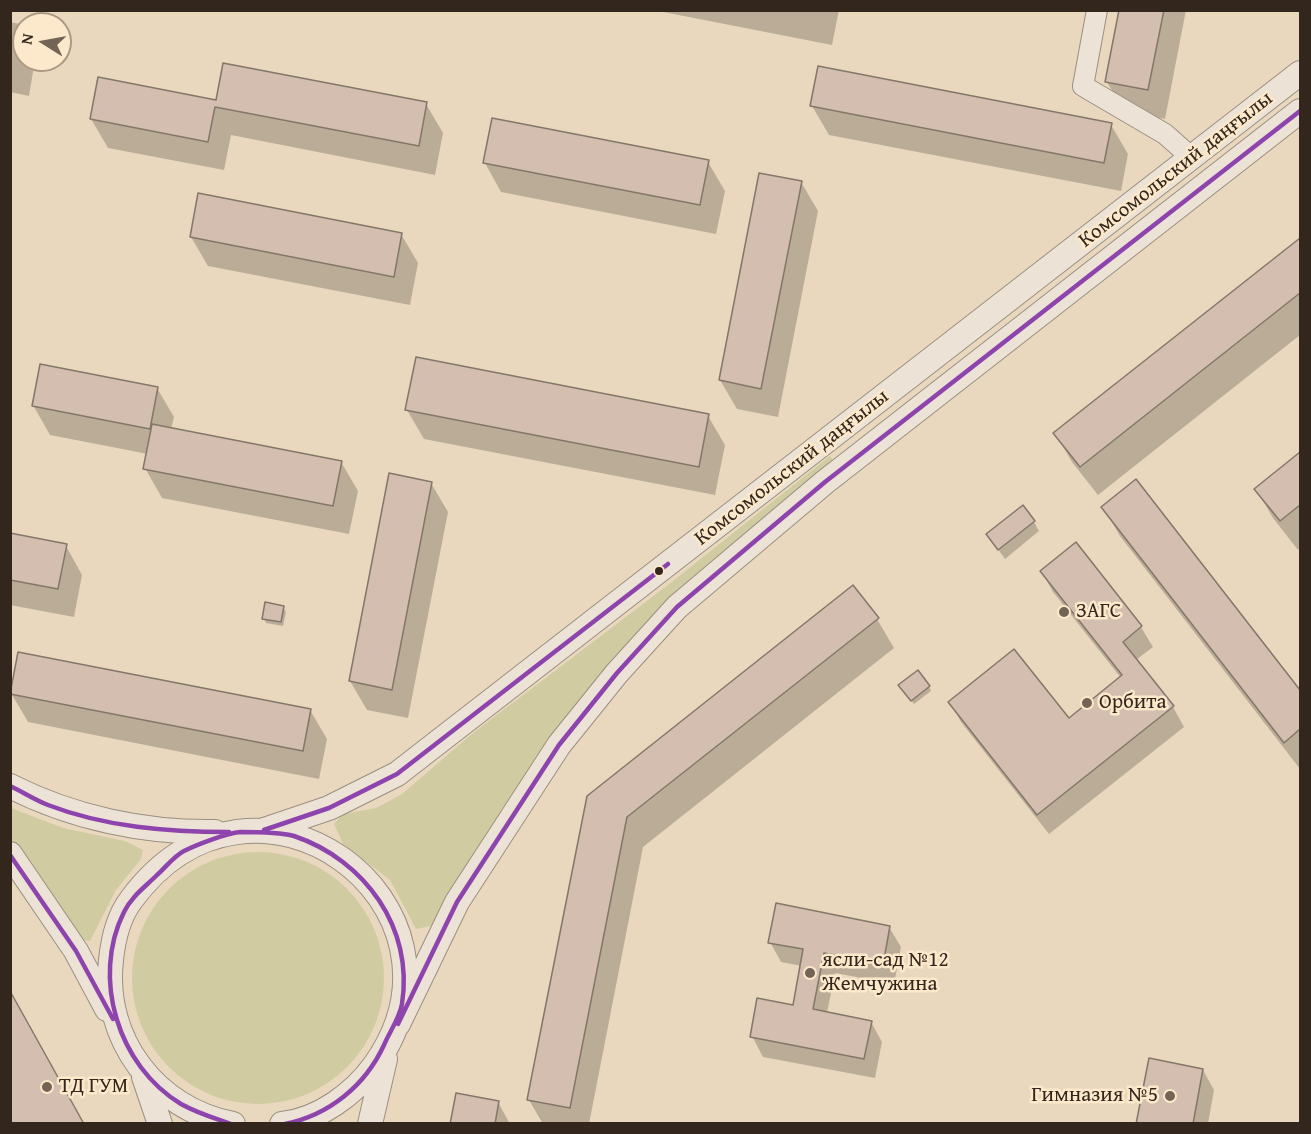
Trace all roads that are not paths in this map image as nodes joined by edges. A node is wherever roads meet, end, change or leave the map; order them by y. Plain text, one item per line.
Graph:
1 (1097, 10) edge
2 (1300, 73) edge
3 (1300, 111) edge
4 (1192, 158) junction
5 (1210, 180) junction
6 (10, 786) edge
7 (264, 830) junction
8 (229, 832) junction
9 (10, 854) edge
10 (398, 1024) junction
11 (116, 1025) junction
12 (388, 1046) junction
13 (142, 1072) junction
14 (160, 1124) edge
15 (233, 1124) edge
16 (282, 1124) edge
17 (370, 1124) edge

1 - 4 street
2 - 4 street, Комсомольский даңғылы
3 - 5 street, Комсомольский даңғылы
4 - 5 street
4 - 7 street, Комсомольский даңғылы
5 - 10 street, Комсомольский даңғылы
6 - 8 street
7 - 8 street
7 - 10 street
8 - 11 street
9 - 11 street
10 - 12 street
11 - 13 street
12 - 16 street
12 - 17 street
13 - 14 street
13 - 15 street

